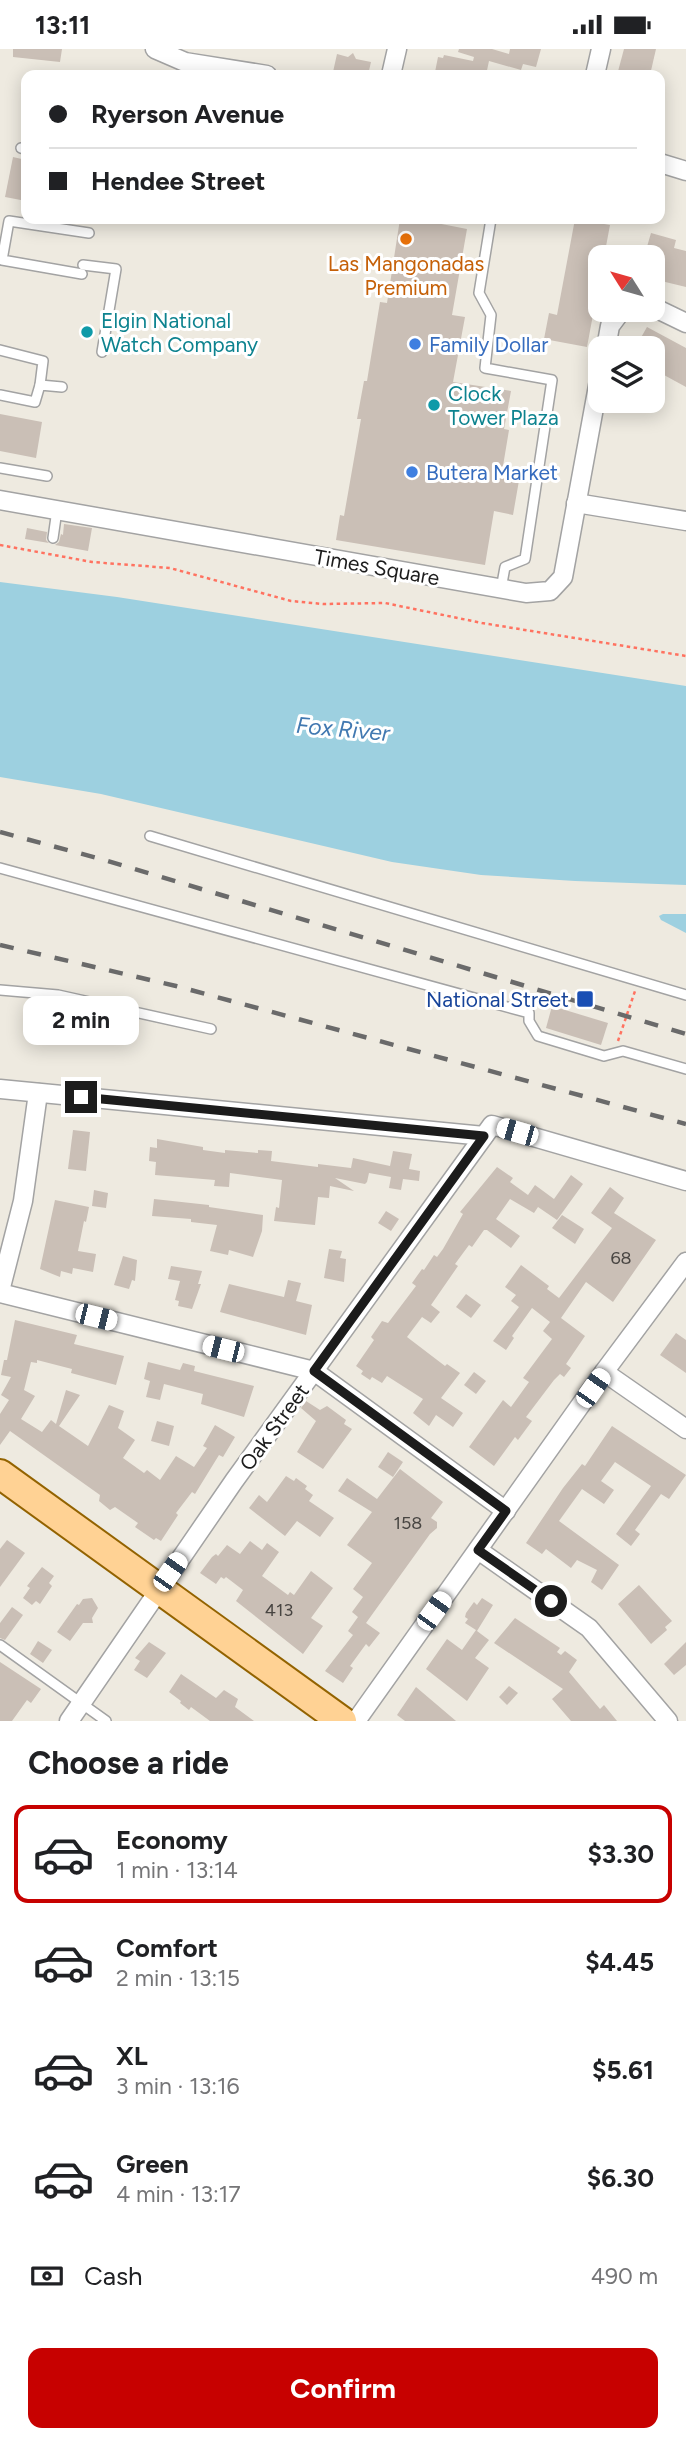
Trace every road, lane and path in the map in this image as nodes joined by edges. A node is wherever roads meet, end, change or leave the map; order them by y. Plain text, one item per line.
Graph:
1 (155, 49) edge
2 (397, 49) edge
3 (601, 49) edge
4 (235, 70) edge
5 (392, 70) edge
6 (596, 70) edge
7 (665, 165) edge
8 (686, 171) edge
9 (21, 223) edge
10 (29, 224) edge
11 (490, 224) edge
12 (89, 233) dead end
13 (665, 313) edge
14 (686, 323) edge
15 (0, 350) edge
16 (102, 352) dead end
17 (40, 385) junction
18 (62, 387) dead end
19 (0, 395) edge
20 (593, 413) edge
21 (0, 468) edge
22 (47, 476) dead end
23 (0, 500) edge
24 (576, 503) junction
25 (57, 510) junction
26 (686, 521) edge
27 (53, 538) dead end
28 (0, 545) edge
29 (501, 589) junction
30 (686, 656) edge
31 (150, 836) dead end
32 (0, 868) edge
33 (638, 981) junction
34 (0, 990) edge
35 (686, 995) edge
36 (211, 1028) dead end
37 (613, 1055) junction
38 (686, 1069) edge
39 (0, 1089) edge
40 (38, 1093) junction
41 (484, 1136) junction
42 (686, 1181) edge
43 (686, 1262) edge
44 (0, 1292) edge
45 (314, 1371) junction
46 (604, 1372) junction
47 (686, 1429) edge
48 (0, 1474) edge
49 (506, 1511) junction
50 (478, 1550) junction
51 (158, 1589) junction
52 (0, 1645) edge
53 (81, 1703) junction
54 (69, 1721) edge
55 (106, 1721) edge
56 (342, 1721) edge
57 (356, 1721) edge
58 (668, 1721) edge

1 - 4 street
2 - 5 street
3 - 6 street
7 - 8 street
9 - 16 lane
10 - 12 lane
11 - 29 lane
13 - 14 street
15 - 17 lane
17 - 18 lane
17 - 19 lane
20 - 24 street, Times Square
21 - 22 lane
23 - 25 street, Times Square
24 - 26 street
24 - 29 street, Times Square
25 - 27 lane
25 - 29 street, Times Square
28 - 30 path
31 - 33 lane
32 - 37 lane
33 - 35 lane
33 - 37 path
34 - 36 lane
37 - 38 lane
39 - 40 street
40 - 41 street
40 - 44 street
41 - 42 street
41 - 45 street, Oak Street
43 - 46 street
44 - 45 street
45 - 49 street
45 - 51 street, Oak Street
46 - 47 street
46 - 49 street
48 - 51 main road
49 - 50 street
50 - 57 street
50 - 58 street
51 - 53 street, Oak Street
51 - 56 main road
52 - 53 lane
53 - 54 street, Oak Street
53 - 55 lane

